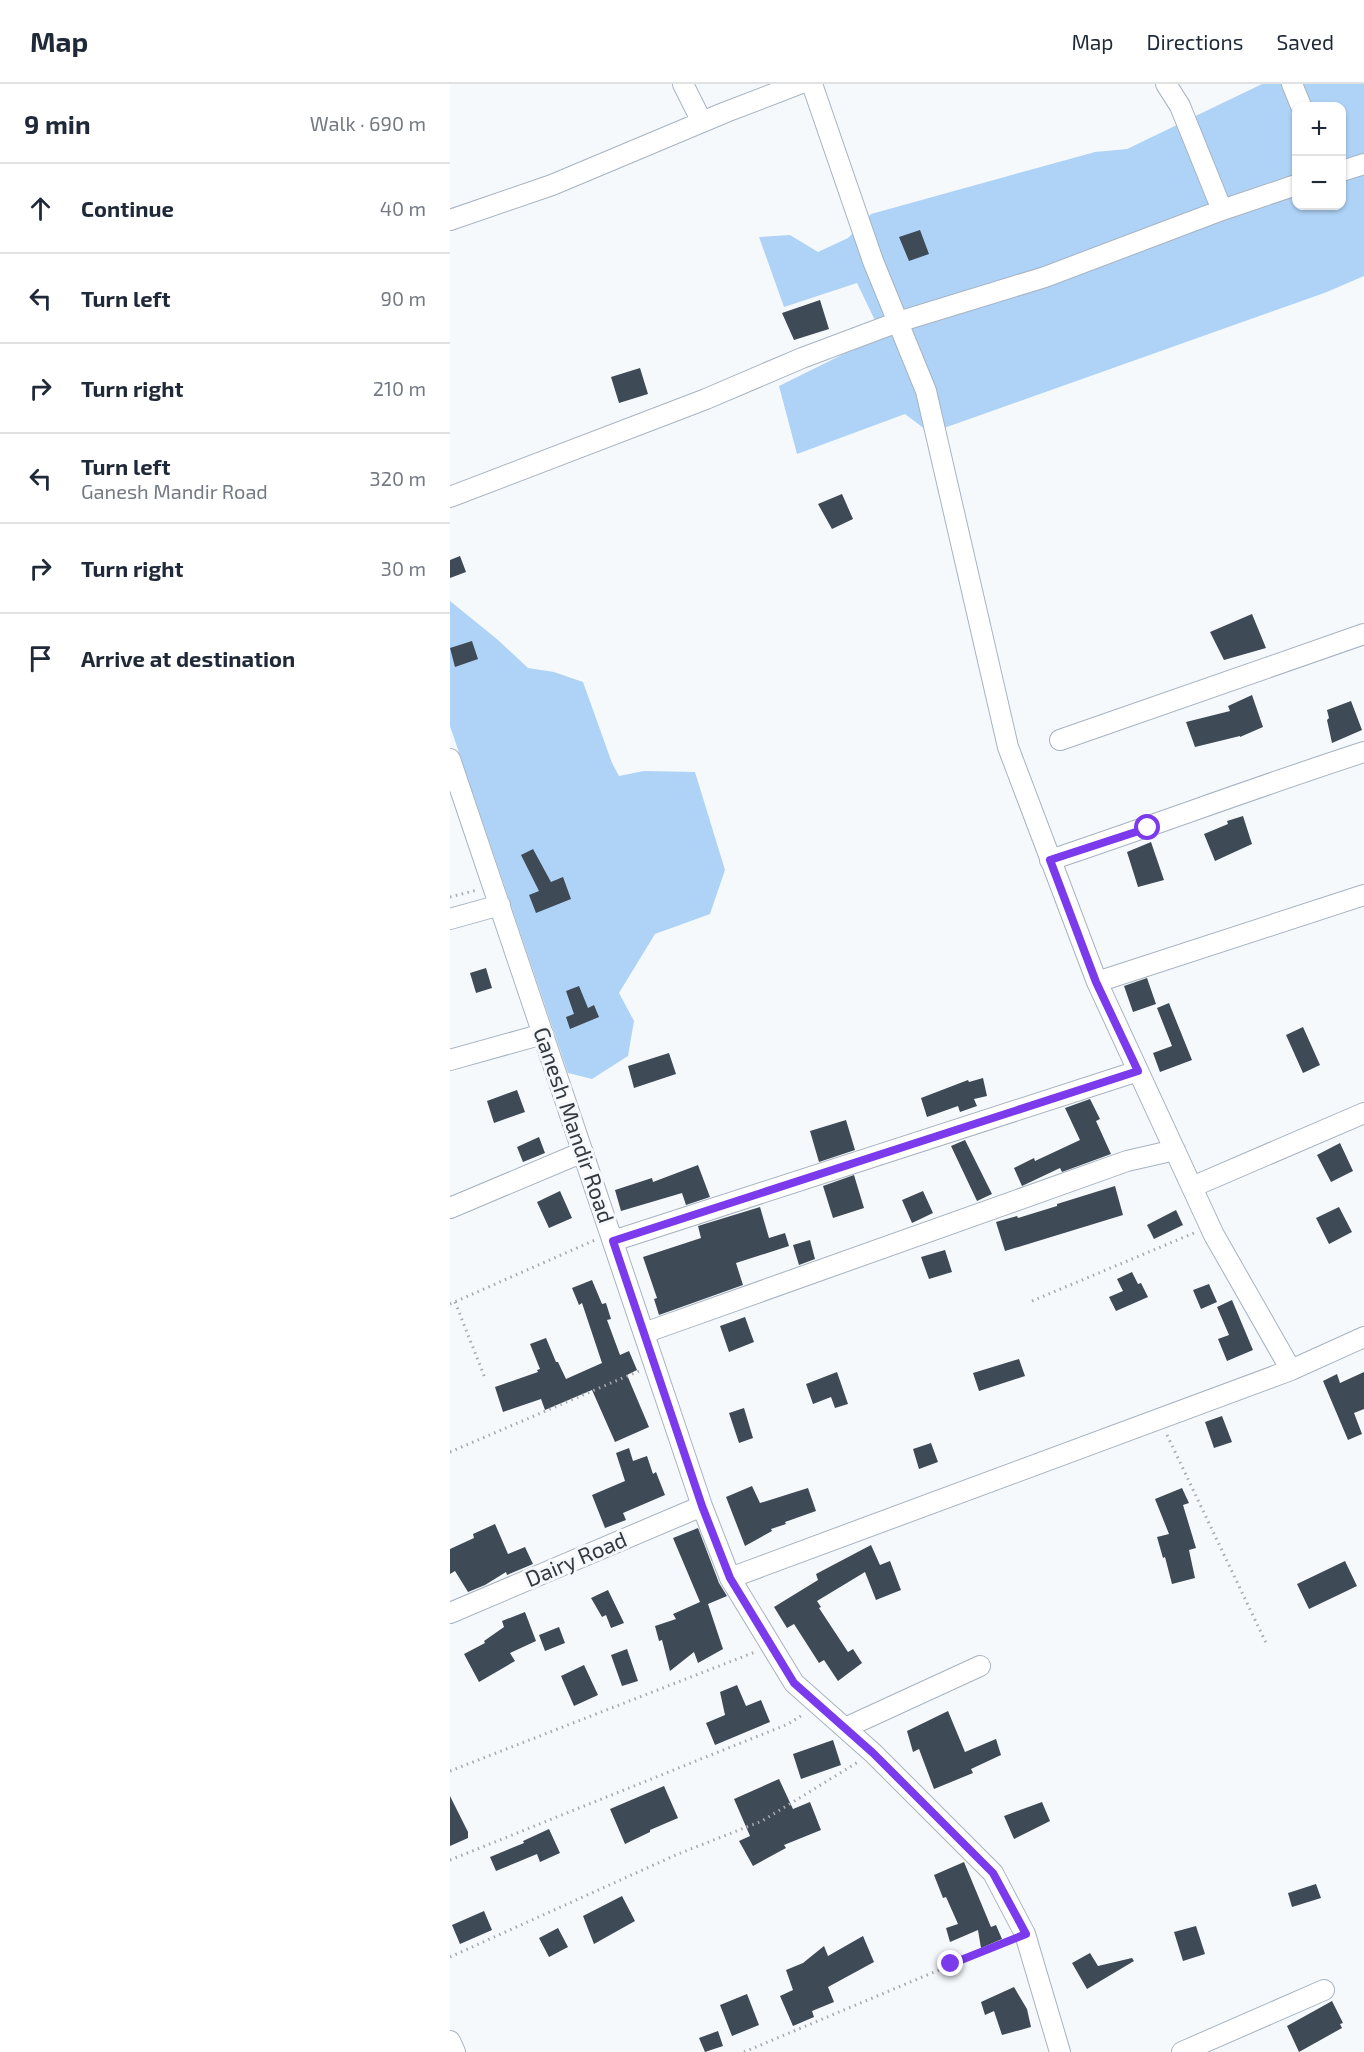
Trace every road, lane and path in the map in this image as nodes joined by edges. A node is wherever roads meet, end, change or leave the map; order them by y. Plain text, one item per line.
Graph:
1 (683, 84) edge
2 (799, 84) edge
3 (812, 84) edge
4 (1166, 84) edge
5 (1292, 84) edge
6 (1299, 102) edge
7 (702, 122) junction
8 (1364, 164) edge
9 (1346, 169) edge
10 (1292, 186) edge
11 (1222, 210) junction
12 (450, 220) edge
13 (898, 322) junction
14 (450, 497) edge
15 (1364, 634) edge
16 (1060, 740) dead end
17 (1364, 752) edge
18 (450, 759) edge
19 (1050, 860) junction
20 (493, 886) junction
21 (1364, 896) edge
22 (450, 897) edge
23 (500, 905) junction
24 (450, 919) edge
25 (1096, 982) junction
26 (543, 1034) junction
27 (450, 1060) edge
28 (1138, 1071) junction
29 (1364, 1113) edge
30 (1175, 1150) junction
31 (583, 1152) junction
32 (1192, 1187) junction
33 (450, 1208) edge
34 (1210, 1227) junction
35 (612, 1237) junction
36 (1032, 1301) dead end
37 (455, 1302) junction
38 (450, 1304) edge
39 (644, 1333) junction
40 (1364, 1337) edge
41 (655, 1365) junction
42 (1291, 1370) junction
43 (485, 1378) dead end
44 (1160, 1419) junction
45 (450, 1452) edge
46 (702, 1506) junction
47 (730, 1578) junction
48 (450, 1613) edge
49 (1267, 1645) dead end
50 (771, 1646) junction
51 (980, 1666) dead end
52 (818, 1705) junction
53 (845, 1728) junction
54 (873, 1753) junction
55 (450, 1771) edge
56 (450, 1860) edge
57 (1026, 1934) junction
58 (450, 1957) edge
59 (1324, 1990) dead end
60 (450, 2041) edge
61 (455, 2052) edge
62 (744, 2052) edge
63 (1060, 2052) edge
64 (1182, 2052) edge

1 - 7 street
2 - 7 street
3 - 13 street
4 - 11 street
5 - 6 street
7 - 12 street
8 - 9 street
10 - 11 street
11 - 13 street
13 - 14 street
13 - 19 street
15 - 16 street
17 - 19 street
18 - 20 street, Ganesh Mandir Road
19 - 25 street
20 - 22 path
20 - 23 street, Ganesh Mandir Road
21 - 25 street
23 - 24 street
23 - 26 street, Ganesh Mandir Road
25 - 28 street
26 - 27 street
26 - 31 street, Ganesh Mandir Road
28 - 30 street
28 - 35 street
29 - 32 street
30 - 32 street
30 - 39 street
31 - 33 street
31 - 35 street, Ganesh Mandir Road
32 - 34 street
34 - 36 path
34 - 42 street
35 - 37 path
35 - 39 street, Ganesh Mandir Road
37 - 38 path
37 - 43 path
39 - 41 street, Ganesh Mandir Road
40 - 42 street
41 - 45 path
41 - 46 street, Ganesh Mandir Road
42 - 44 street
44 - 47 street
44 - 49 path
46 - 47 street, Ganesh Mandir Road
46 - 48 street, Dairy Road
47 - 50 street, Ganesh Mandir Road
50 - 52 street, Ganesh Mandir Road
50 - 55 path
51 - 53 street
52 - 53 street, Ganesh Mandir Road
52 - 56 path
53 - 54 street, Ganesh Mandir Road
54 - 57 street, Ganesh Mandir Road
54 - 58 path
57 - 62 path
57 - 63 street, Ganesh Mandir Road
59 - 64 street
60 - 61 street

